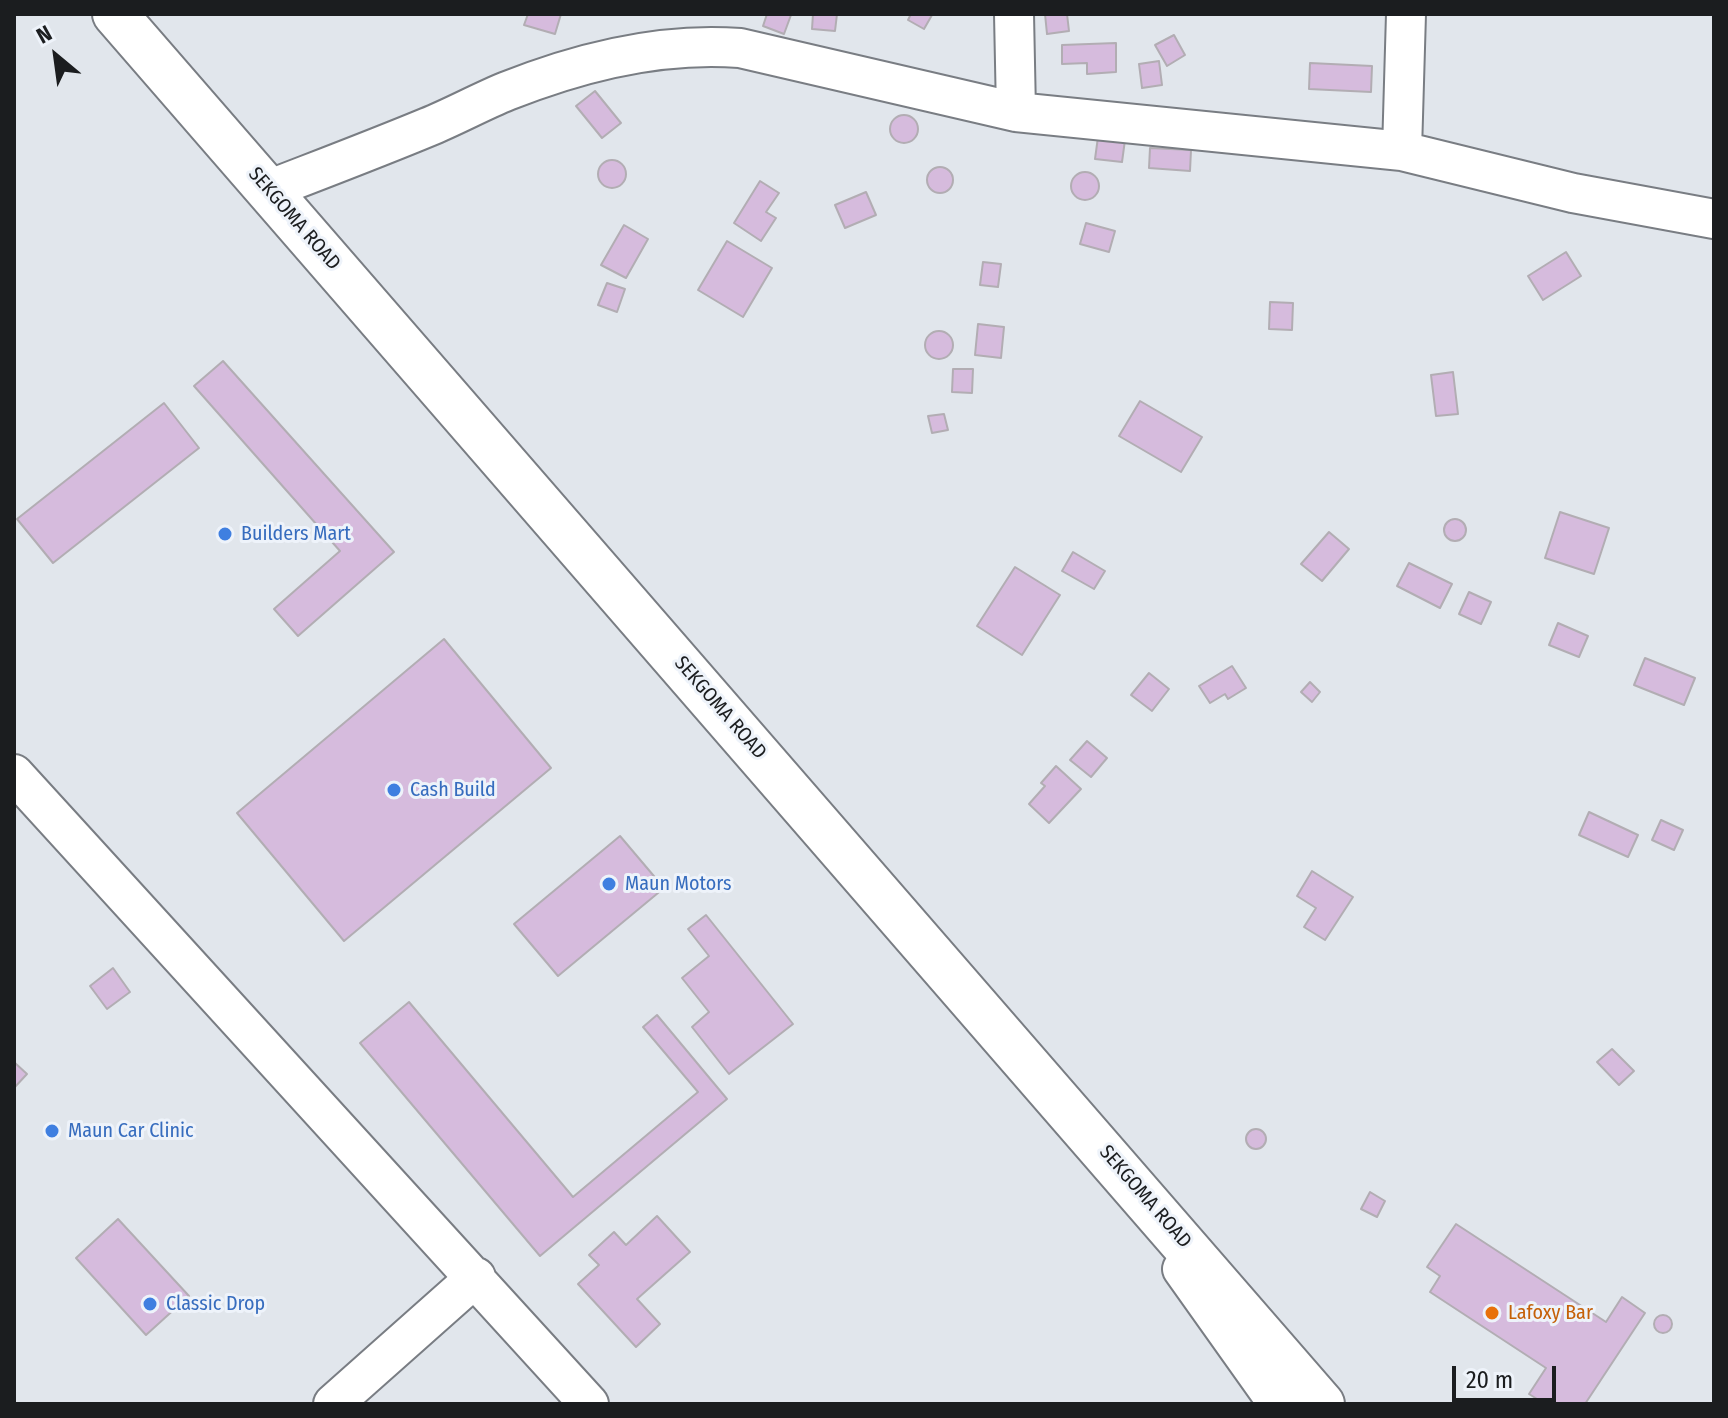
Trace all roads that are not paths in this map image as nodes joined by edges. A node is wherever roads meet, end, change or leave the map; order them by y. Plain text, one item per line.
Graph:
1 (115, 14) edge
2 (1014, 14) edge
3 (1406, 14) edge
4 (1016, 112) junction
5 (1402, 151) junction
6 (268, 190) junction
7 (1714, 219) edge
8 (14, 774) edge
9 (1061, 1099) junction
10 (476, 1277) junction
11 (333, 1404) edge
12 (589, 1404) edge
13 (1278, 1404) edge
14 (1322, 1404) edge

1 - 6 highway, SEKGOMA ROAD
2 - 4 street
3 - 5 street
4 - 5 street
4 - 6 street
5 - 7 street
6 - 9 highway, SEKGOMA ROAD
8 - 10 street
9 - 13 street
9 - 14 highway, SEKGOMA ROAD
10 - 11 street
10 - 12 street

